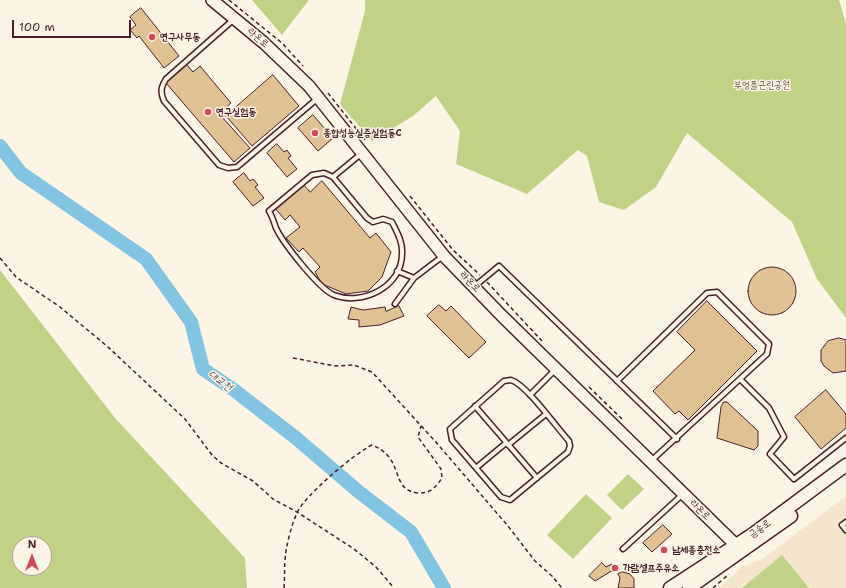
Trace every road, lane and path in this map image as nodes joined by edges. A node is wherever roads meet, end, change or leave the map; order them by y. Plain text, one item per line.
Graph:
1 (212, 0) edge
2 (229, 0) edge
3 (235, 18) junction
4 (306, 70) dead end
5 (322, 94) junction
6 (365, 149) junction
7 (333, 177) junction
8 (406, 192) dead end
9 (444, 256) junction
10 (0, 258) edge
11 (397, 271) junction
12 (414, 278) junction
13 (479, 283) junction
14 (395, 304) dead end
15 (544, 343) dead end
16 (294, 358) dead end
17 (557, 369) junction
18 (740, 379) junction
19 (617, 381) junction
20 (587, 385) dead end
21 (530, 395) junction
22 (475, 406) junction
23 (546, 414) junction
24 (625, 422) dead end
25 (421, 426) junction
26 (846, 438) edge
27 (677, 439) junction
28 (507, 444) junction
29 (651, 462) junction
30 (846, 465) edge
31 (476, 467) junction
32 (846, 474) edge
33 (537, 478) junction
34 (683, 493) junction
35 (297, 512) junction
36 (846, 522) edge
37 (846, 530) edge
38 (740, 548) junction
39 (623, 550) dead end
40 (728, 574) dead end
41 (284, 588) edge
42 (394, 588) edge
43 (562, 588) edge
44 (670, 588) edge
45 (689, 588) edge
46 (713, 588) edge

1 - 3 main road, 라온로
2 - 4 path
3 - 5 main road, 라온로
3 - 5 lane
5 - 6 main road, 라온로
5 - 6 path
6 - 7 lane
6 - 9 main road, 라온로
7 - 11 lane
7 - 11 lane
8 - 13 path
9 - 12 lane
9 - 13 main road, 라온로
10 - 35 path
11 - 12 lane
12 - 14 lane
13 - 15 path
13 - 17 main road, 라온로
13 - 19 lane
16 - 25 path
17 - 21 lane
17 - 29 main road, 라온로
18 - 19 lane
18 - 26 lane
18 - 27 lane
19 - 27 lane
20 - 24 path
21 - 22 lane
21 - 23 lane
22 - 28 lane
22 - 31 lane
23 - 28 lane
23 - 33 lane
25 - 35 path
25 - 43 path
27 - 29 lane
28 - 31 lane
28 - 33 lane
29 - 34 main road, 라온로
30 - 38 main road, 금송로
31 - 33 lane
32 - 38 main road, 금송로
34 - 38 main road, 라온로
34 - 39 lane
35 - 41 path
35 - 42 path
36 - 37 lane
38 - 44 main road, 금송로
38 - 45 main road, 금송로
40 - 46 path

